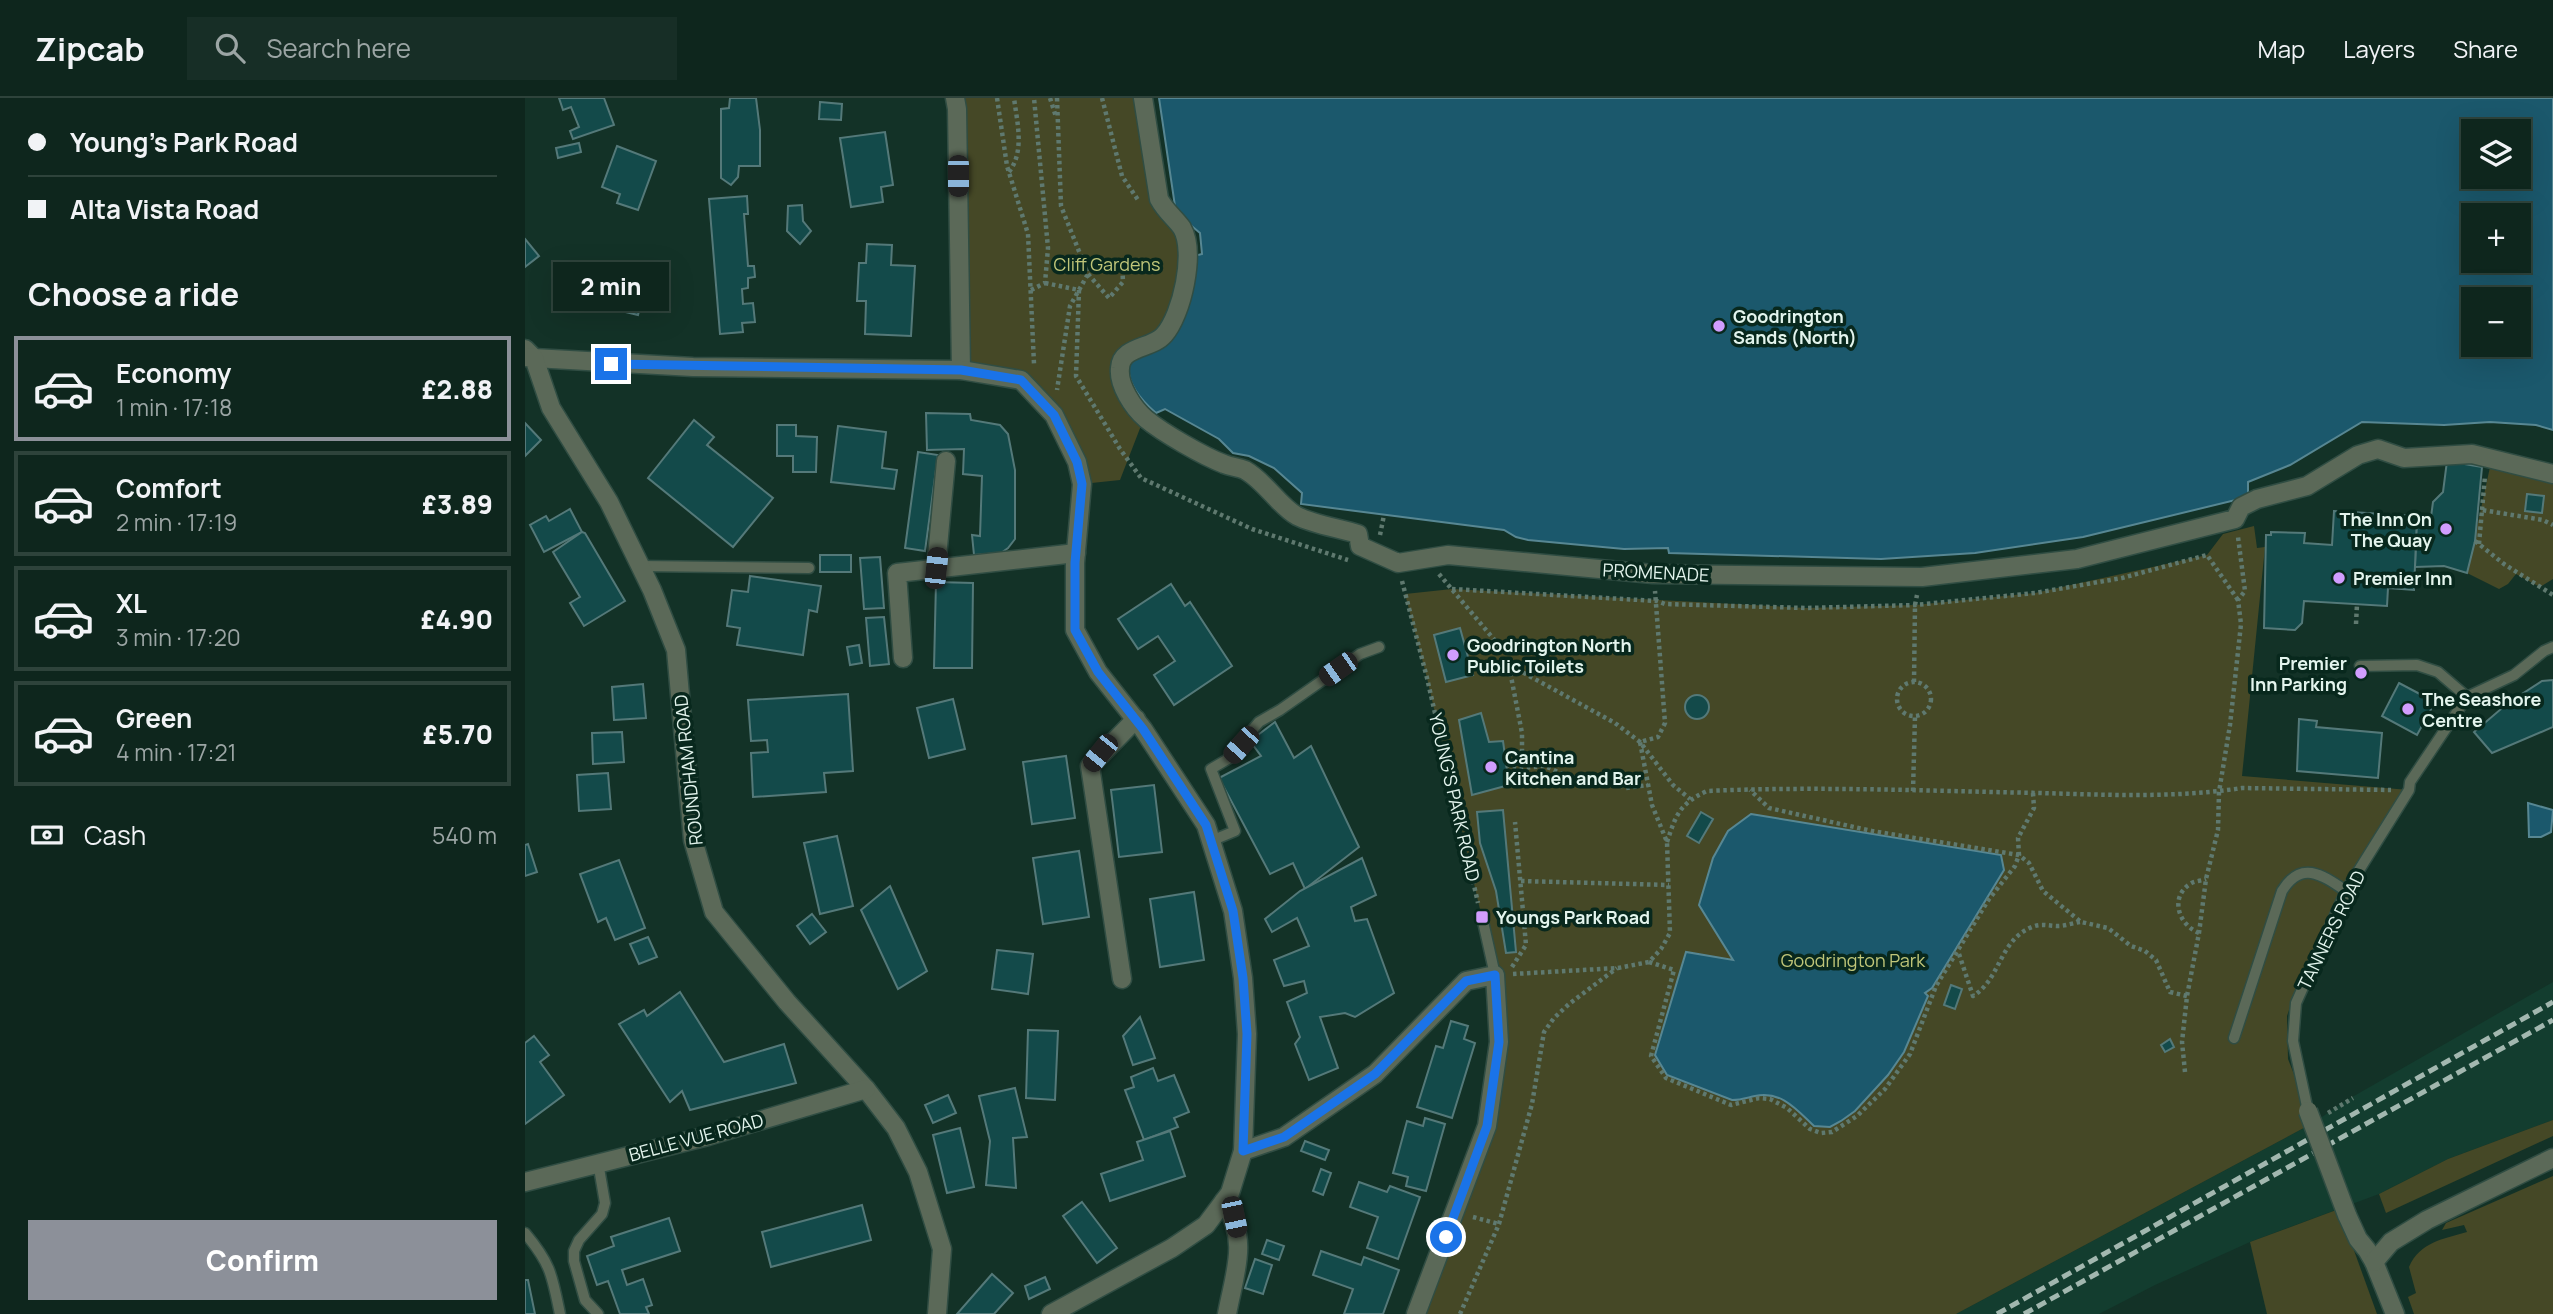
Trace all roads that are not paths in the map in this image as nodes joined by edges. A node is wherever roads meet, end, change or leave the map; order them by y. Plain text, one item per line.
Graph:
1 (955, 98) edge
2 (1143, 98) edge
3 (528, 355) edge
4 (961, 370) junction
5 (946, 461) dead end
6 (2553, 474) edge
7 (1076, 553) junction
8 (640, 566) junction
9 (809, 568) dead end
10 (936, 568) junction
11 (1379, 647) dead end
12 (2553, 647) edge
13 (904, 658) dead end
14 (2360, 666) dead end
15 (2467, 697) junction
16 (1136, 719) junction
17 (1211, 841) junction
18 (2346, 891) junction
19 (1482, 917) road end
20 (1495, 975) junction
21 (1122, 979) dead end
22 (2234, 1038) dead end
23 (866, 1089) junction
24 (2310, 1117) joint
25 (1243, 1151) junction
26 (2553, 1158) edge
27 (598, 1162) junction
28 (525, 1182) edge
29 (1224, 1201) junction
30 (525, 1233) edge
31 (2374, 1262) junction
32 (559, 1314) edge
33 (598, 1314) edge
34 (937, 1314) edge
35 (1051, 1314) edge
36 (1227, 1314) edge
37 (1416, 1314) edge
38 (2395, 1314) edge

1 - 4 street
2 - 6 street, PROMENADE
3 - 4 street
3 - 8 street, ROUNDHAM ROAD
4 - 7 street
5 - 10 street
7 - 10 street
7 - 16 street
8 - 9 lane
8 - 23 street, ROUNDHAM ROAD
10 - 13 street
11 - 17 lane
12 - 15 lane
14 - 15 lane
15 - 18 lane, TANNERS ROAD
16 - 17 street
16 - 21 street
17 - 25 street
18 - 22 lane
18 - 24 lane, TANNERS ROAD
19 - 20 lane
20 - 25 street
20 - 37 street
23 - 27 street, BELLE VUE ROAD
23 - 34 street, ROUNDHAM ROAD
24 - 31 street, TANNERS ROAD, bridge
25 - 29 street
26 - 31 street
27 - 28 street, BELLE VUE ROAD
27 - 33 lane
29 - 35 street
29 - 36 street
30 - 32 lane
31 - 38 street, TANNERS ROAD

